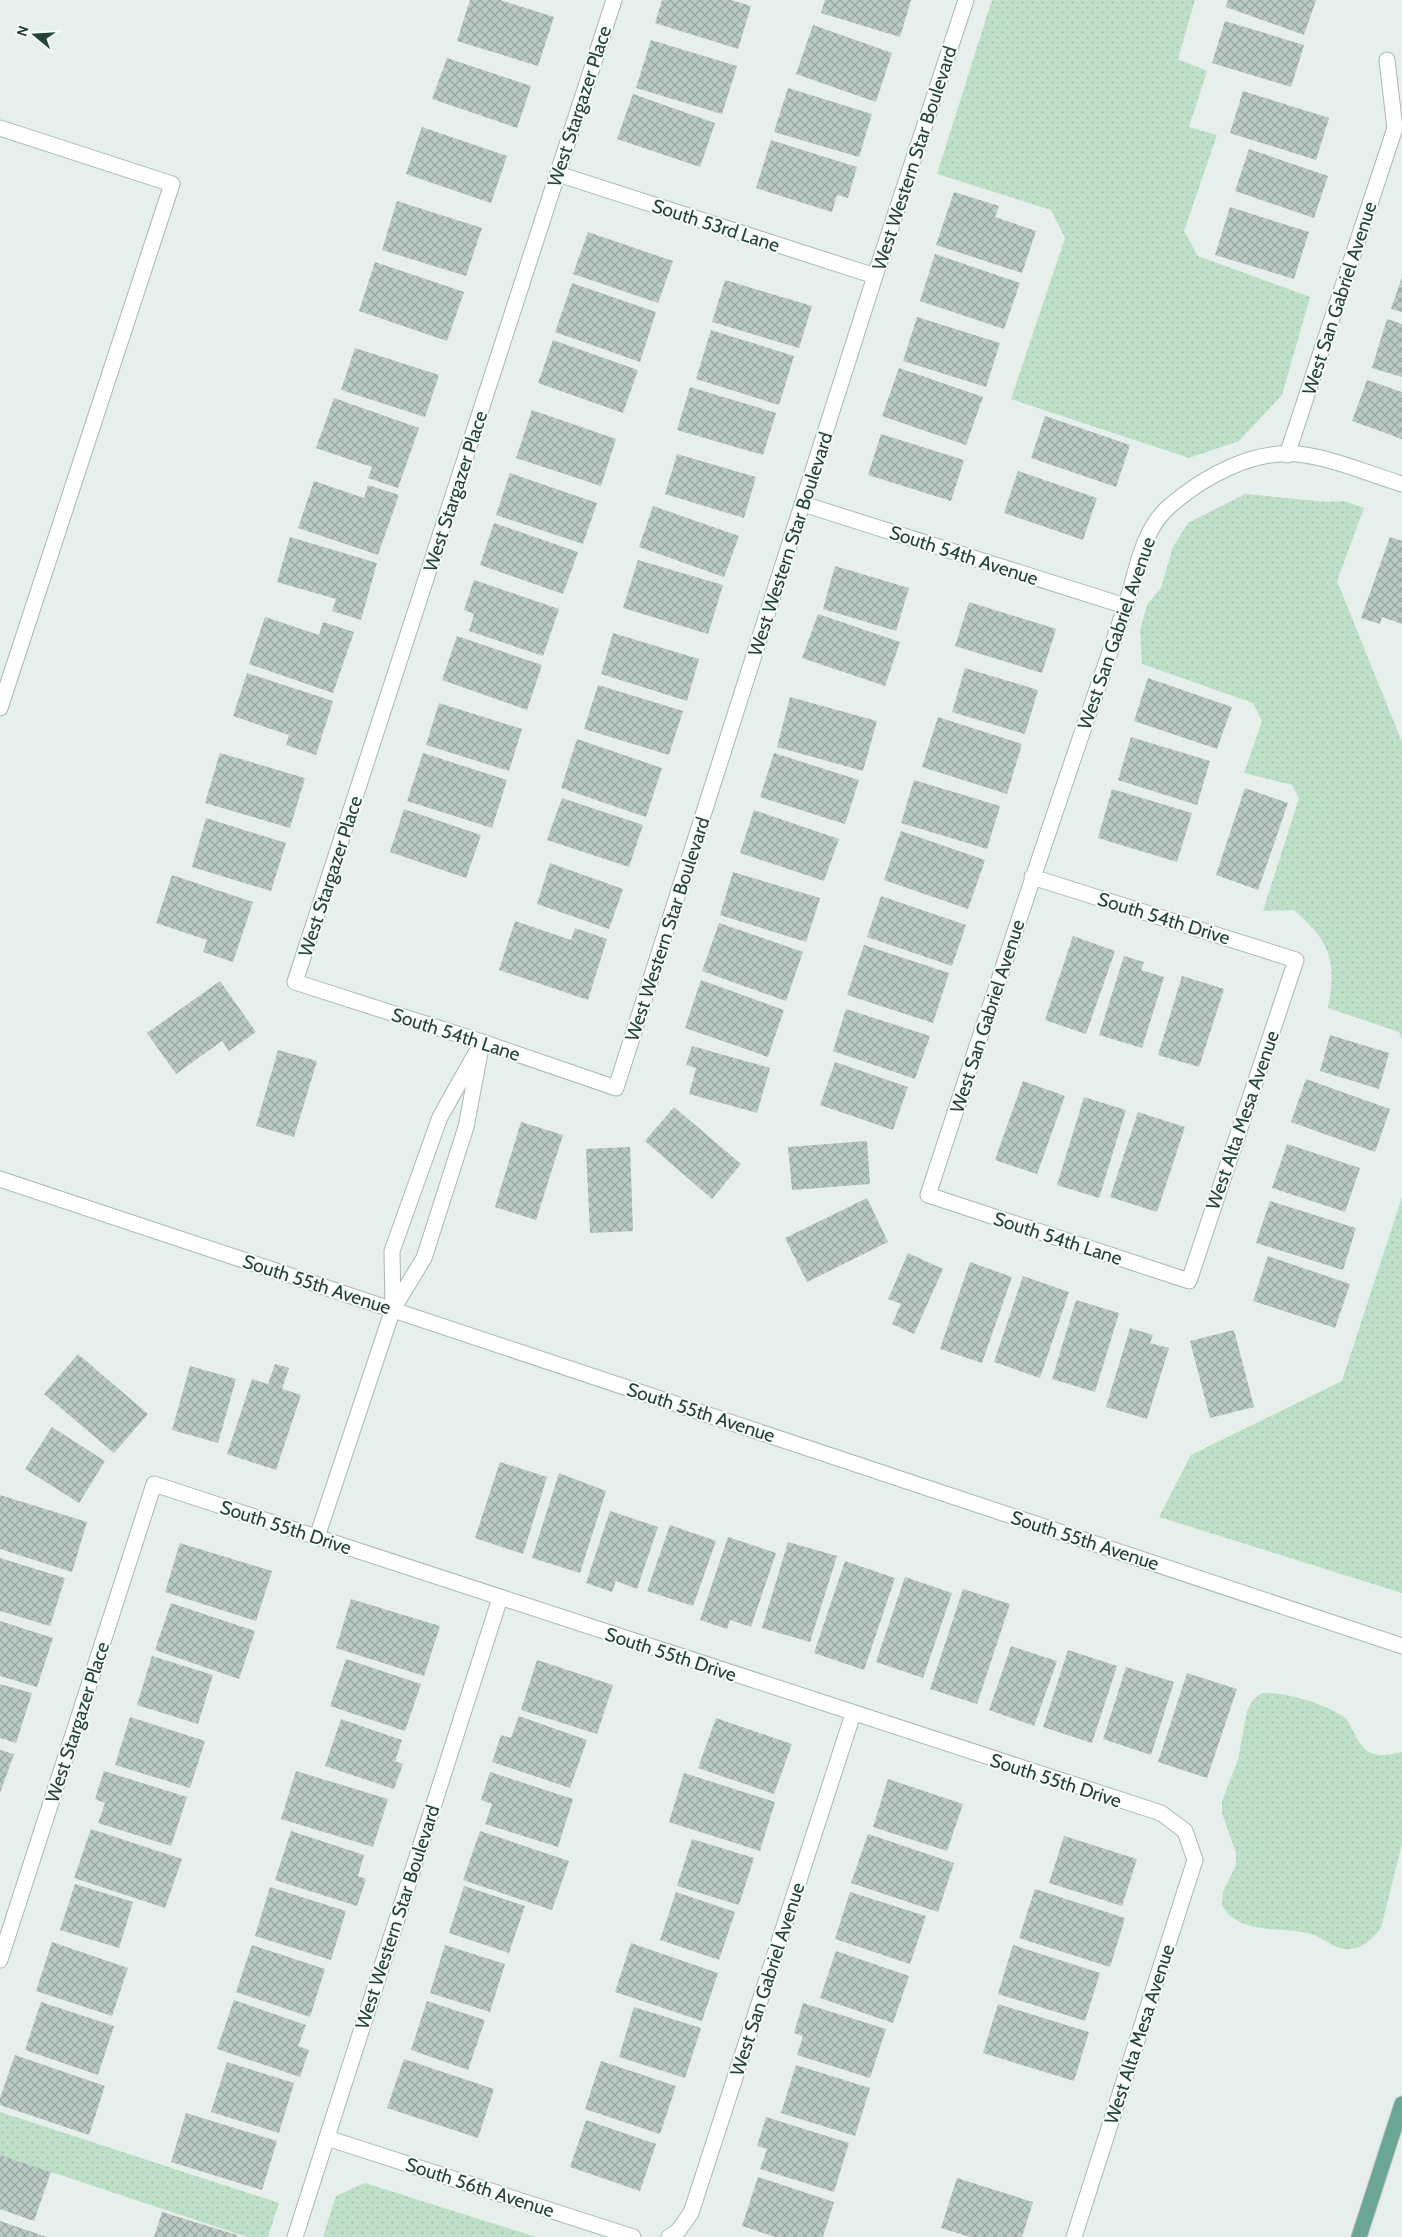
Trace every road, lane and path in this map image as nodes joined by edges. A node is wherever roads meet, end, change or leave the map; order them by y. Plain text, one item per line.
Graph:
1 (614, 0) edge
2 (966, 0) edge
3 (1387, 60) dead end
4 (0, 128) edge
5 (558, 174) junction
6 (875, 276) junction
7 (1287, 455) junction
8 (1402, 484) edge
9 (803, 504) junction
10 (1125, 606) junction
11 (0, 708) edge
12 (1032, 877) junction
13 (1296, 960) joint
14 (295, 982) joint
15 (482, 1042) junction
16 (616, 1088) joint
17 (0, 1179) edge
18 (928, 1195) joint
19 (1189, 1281) joint
20 (393, 1309) junction
21 (154, 1484) joint
22 (317, 1537) junction
23 (500, 1598) junction
24 (1402, 1646) edge
25 (853, 1714) junction
26 (1185, 1831) joint
27 (0, 1960) edge
28 (1402, 2104) edge
29 (326, 2138) junction
30 (295, 2237) edge
31 (633, 2237) edge
32 (669, 2237) edge
33 (1074, 2237) edge
34 (1359, 2237) edge

1 - 5 street, West Stargazer Place
2 - 6 street, West Western Star Boulevard
3 - 7 street, West San Gabriel Avenue
4 - 11 street
5 - 6 street, South 53rd Lane
5 - 14 street, West Stargazer Place
6 - 9 street, West Western Star Boulevard
7 - 8 street
7 - 10 street, West San Gabriel Avenue
9 - 10 street, South 54th Avenue
9 - 16 street, West Western Star Boulevard
10 - 12 street, West San Gabriel Avenue
12 - 13 street, South 54th Drive
12 - 18 street, West San Gabriel Avenue
13 - 19 street, West Alta Mesa Avenue
14 - 15 street, South 54th Lane
15 - 16 street, South 54th Lane
15 - 20 street
15 - 20 street
17 - 20 street, South 55th Avenue
18 - 19 street, South 54th Lane
20 - 22 street
20 - 24 street, South 55th Avenue
21 - 22 street, South 55th Drive
21 - 27 street, West Stargazer Place
22 - 23 street, South 55th Drive
23 - 25 street, South 55th Drive
23 - 29 street, West Western Star Boulevard
25 - 26 street, South 55th Drive
25 - 32 street, West San Gabriel Avenue
26 - 33 street, West Alta Mesa Avenue
28 - 34 main road
29 - 30 street, West Western Star Boulevard
29 - 31 street, South 56th Avenue

